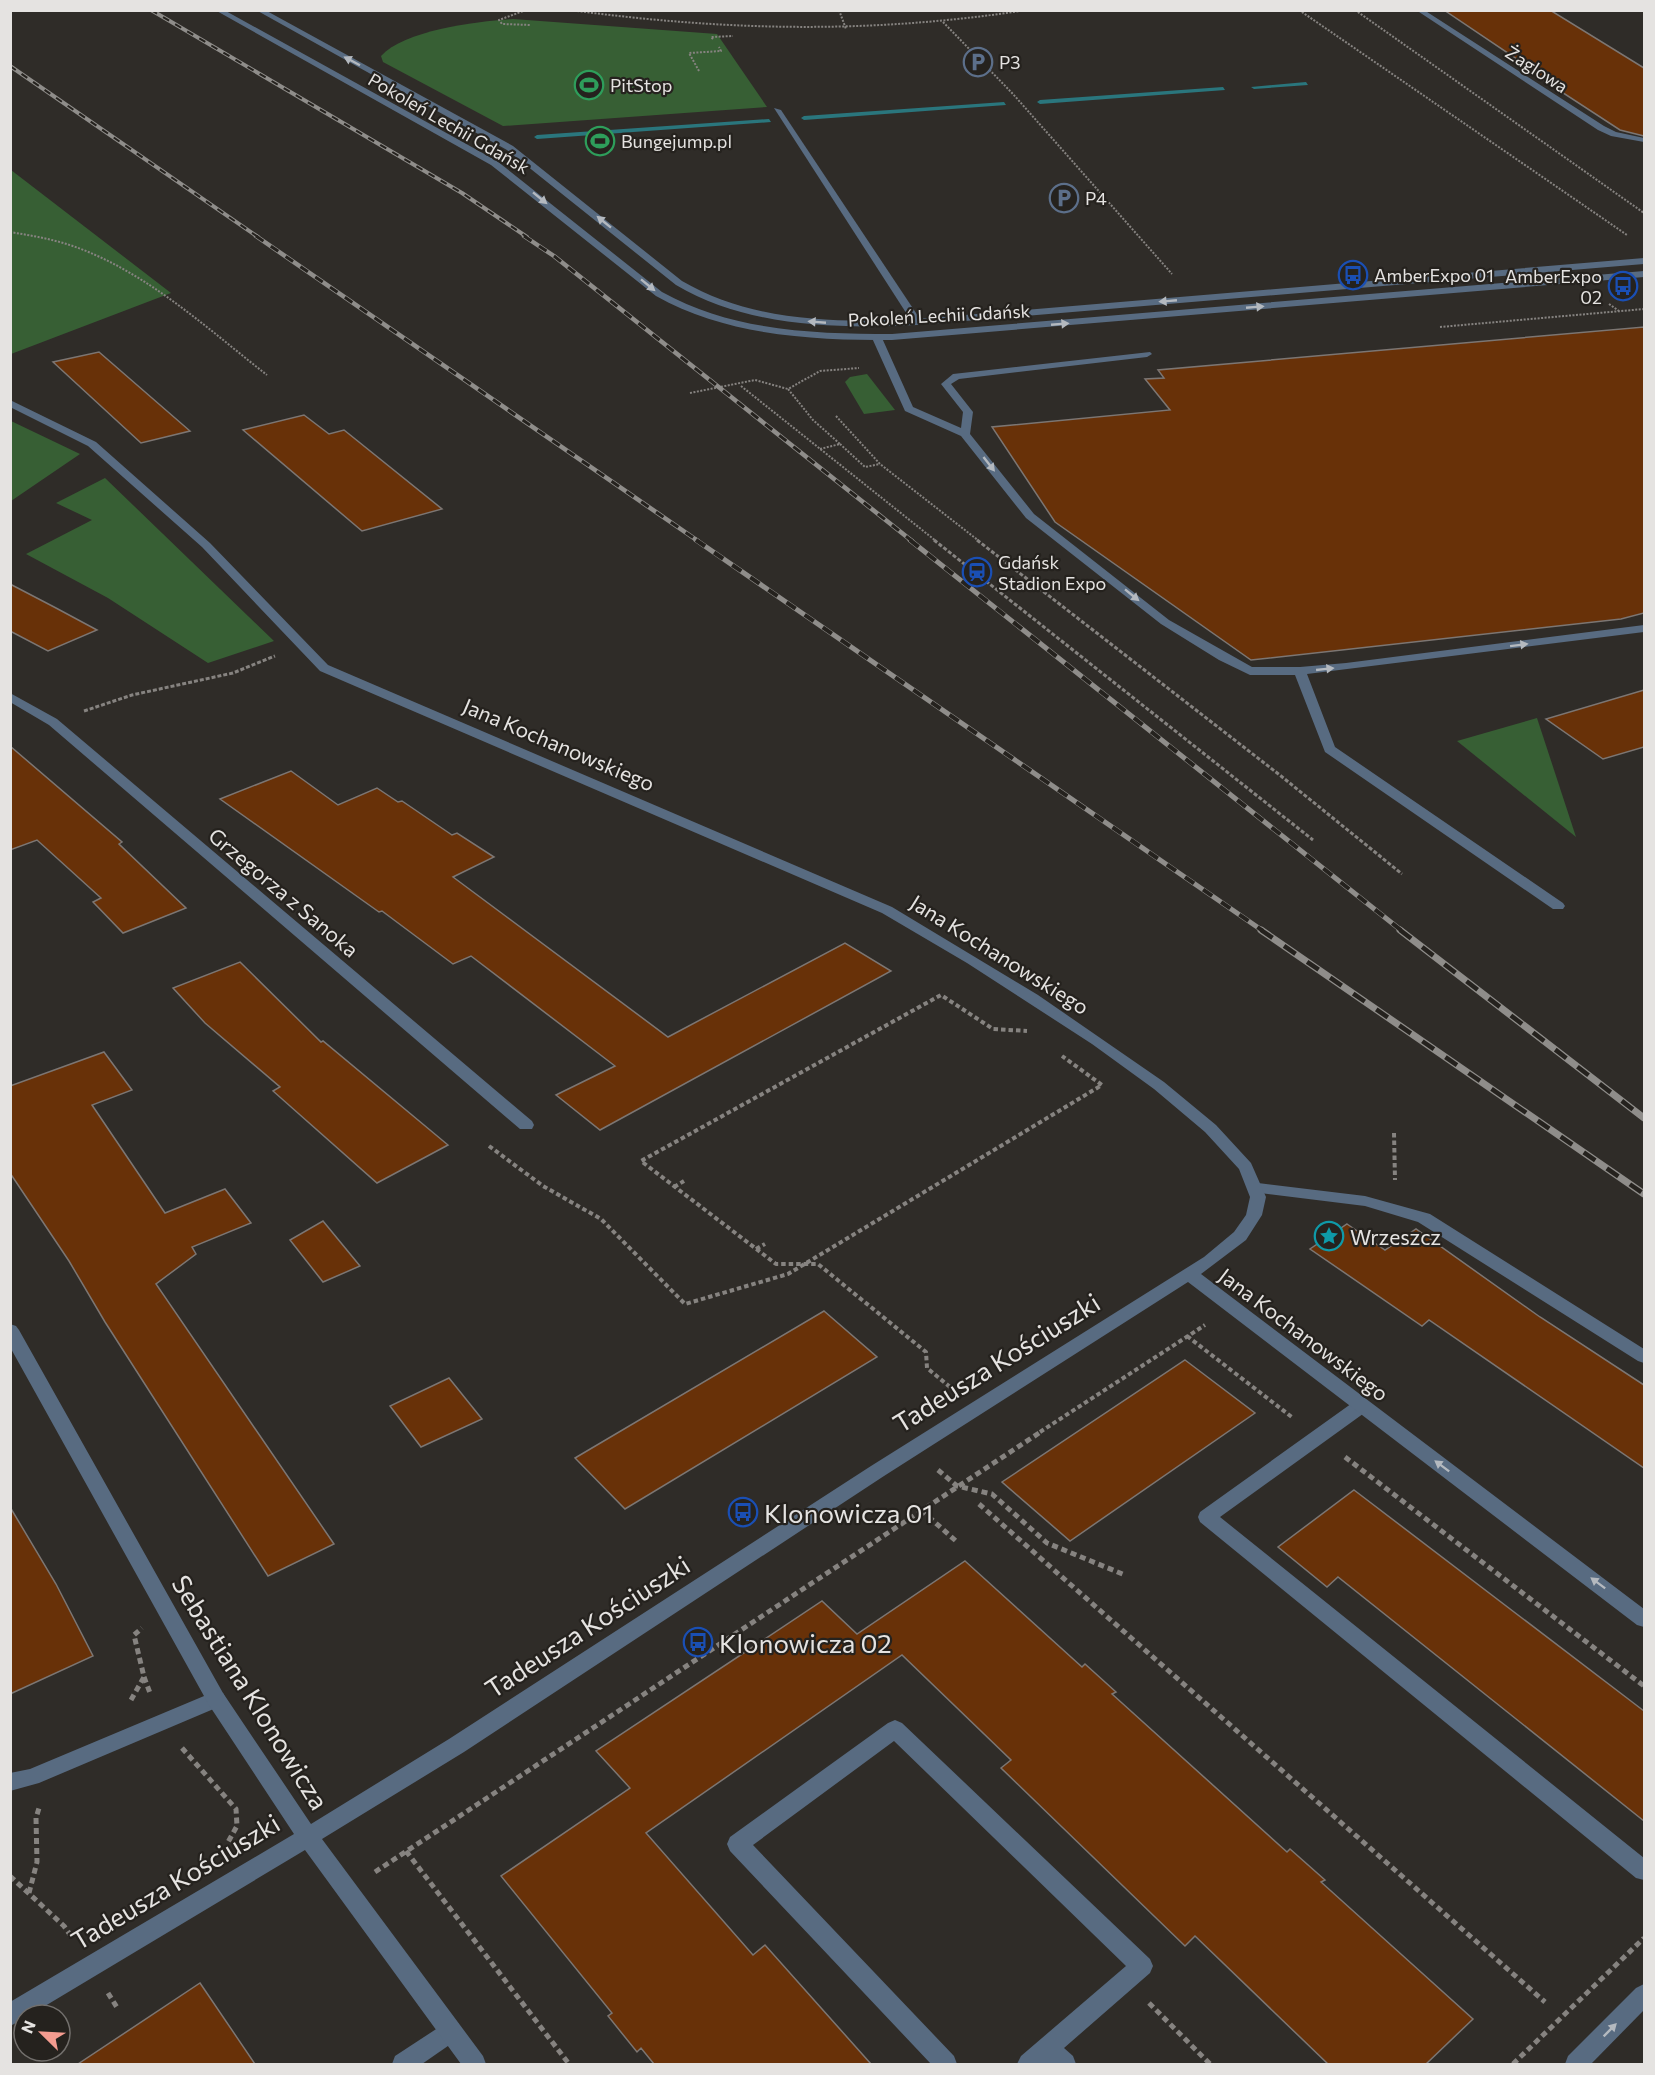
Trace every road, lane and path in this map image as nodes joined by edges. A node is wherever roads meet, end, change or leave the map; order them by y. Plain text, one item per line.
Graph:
1 (218, 10) edge
2 (259, 10) edge
3 (526, 10) edge
4 (570, 10) edge
5 (839, 10) edge
6 (1027, 10) edge
7 (1299, 10) edge
8 (1355, 10) edge
9 (1419, 10) edge
10 (942, 22) junction
11 (531, 25) dead end
12 (846, 28) junction
13 (733, 36) dead end
14 (713, 39) dead end
15 (317, 42) junction
16 (307, 44) dead end
17 (296, 46) dead end
18 (719, 47) dead end
19 (285, 48) junction
20 (699, 71) dead end
21 (777, 110) dead end
22 (488, 134) junction
23 (453, 140) junction
24 (1644, 140) edge
25 (1644, 213) edge
26 (10, 232) edge
27 (1635, 240) dead end
28 (1644, 261) edge
29 (1644, 274) edge
30 (1173, 275) dead end
31 (1460, 277) junction
32 (1474, 289) junction
33 (1644, 309) edge
34 (917, 322) junction
35 (1440, 327) dead end
36 (923, 335) junction
37 (877, 338) junction
38 (1147, 354) dead end
39 (888, 366) junction
40 (267, 375) dead end
41 (741, 386) dead end
42 (788, 389) junction
43 (690, 393) dead end
44 (10, 403) edge
45 (836, 416) dead end
46 (965, 434) junction
47 (840, 444) junction
48 (820, 449) junction
49 (880, 464) junction
50 (1644, 628) edge
51 (300, 643) junction
52 (1300, 671) junction
53 (10, 697) edge
54 (52, 722) junction
55 (1313, 840) dead end
56 (1402, 874) dead end
57 (1558, 906) dead end
58 (1036, 1037) dead end
59 (1055, 1051) dead end
60 (526, 1125) dead end
61 (1394, 1133) dead end
62 (489, 1146) dead end
63 (1394, 1160) dead end
64 (684, 1181) dead end
65 (674, 1187) junction
66 (1258, 1188) junction
67 (765, 1244) dead end
68 (756, 1249) junction
69 (804, 1264) junction
70 (1189, 1274) junction
71 (1232, 1307) junction
72 (10, 1330) edge
73 (1187, 1336) junction
74 (1644, 1357) edge
75 (950, 1388) dead end
76 (1360, 1406) junction
77 (1318, 1436) junction
78 (957, 1486) junction
79 (980, 1504) dead end
80 (921, 1510) junction
81 (956, 1540) dead end
82 (1125, 1575) dead end
83 (165, 1609) junction
84 (1644, 1619) edge
85 (1644, 1686) edge
86 (216, 1699) junction
87 (104, 1747) junction
88 (54, 1767) junction
89 (10, 1782) edge
90 (223, 1793) dead end
91 (307, 1837) junction
92 (227, 1844) dead end
93 (406, 1851) junction
94 (1644, 1871) edge
95 (10, 1876) edge
96 (346, 1891) junction
97 (29, 1893) junction
98 (71, 1937) dead end
99 (1644, 1938) edge
100 (1126, 1980) junction
101 (1644, 1995) edge
102 (1545, 2002) dead end
103 (10, 2015) edge
104 (450, 2031) junction
105 (1048, 2048) junction
106 (403, 2064) edge
107 (475, 2064) edge
108 (569, 2064) edge
109 (946, 2064) edge
110 (1029, 2064) edge
111 (1065, 2064) edge
112 (1210, 2064) edge
113 (1514, 2064) edge
114 (1576, 2064) edge

1 - 19 street, Pokoleń Lechii Gdańsk
2 - 15 street, Pokoleń Lechii Gdańsk
3 - 11 path
4 - 12 path
5 - 12 path
6 - 10 path
7 - 27 path
8 - 25 path
9 - 24 street, Żaglowa
10 - 12 path
10 - 30 path
13 - 14 path
15 - 16 street
22 -> 15 street, Pokoleń Lechii Gdańsk
17 - 19 street
18 - 20 path
19 - 23 street, Pokoleń Lechii Gdańsk
21 - 34 street
22 - 23 street
34 -> 22 street, Pokoleń Lechii Gdańsk
23 -> 37 street, Pokoleń Lechii Gdańsk
26 - 40 path
28 - 31 street, Pokoleń Lechii Gdańsk
29 - 32 street, Pokoleń Lechii Gdańsk
31 - 32 street
31 -> 34 street, Pokoleń Lechii Gdańsk
36 -> 32 street, Pokoleń Lechii Gdańsk
33 - 35 path
34 - 36 street
36 - 37 street, Pokoleń Lechii Gdańsk
37 - 39 street
38 - 46 street
39 - 42 path
39 - 46 street
41 - 48 path
42 - 43 path
42 - 47 path
44 - 51 street, Jana Kochanowskiego
45 - 49 path
46 -> 52 street
47 - 48 path
47 - 49 path
48 - 55 path
49 - 56 path
52 -> 50 street
51 - 54 path
51 - 66 street, Jana Kochanowskiego
52 - 57 street
53 - 54 street, Grzegorza z Sanoka
54 - 60 street, Grzegorza z Sanoka
58 - 65 path
59 - 69 path
61 - 63 path
62 - 69 path
64 - 65 path
65 - 68 path
66 - 70 street, Jana Kochanowskiego
66 - 74 street
67 - 68 path
68 - 69 path
69 - 75 path
70 - 71 street, Jana Kochanowskiego
70 - 91 street, Tadeusza Kościuszki
71 - 73 path
71 - 76 street, Jana Kochanowskiego
72 - 83 street, Sebastiana Klonowicza
73 - 77 path
73 - 78 path
76 - 77 street
84 -> 76 street, Jana Kochanowskiego
77 - 85 path
77 - 94 street
78 - 80 path
78 - 82 path
79 - 102 path
80 - 81 path
80 - 93 path
83 - 86 street, Sebastiana Klonowicza
83 - 87 path
86 - 87 street
86 - 91 street, Sebastiana Klonowicza
87 - 88 street
88 - 89 street
88 - 97 path
90 - 92 path
91 - 96 street, Sebastiana Klonowicza
91 - 103 street, Tadeusza Kościuszki
93 - 96 path
93 - 108 path
95 - 97 path
96 - 104 street, Sebastiana Klonowicza
97 - 98 path
99 - 113 path
100 - 105 street
100 - 109 street
100 - 112 path
114 -> 101 street
104 - 106 street
104 - 107 street, Sebastiana Klonowicza
105 - 110 street
105 - 111 street

